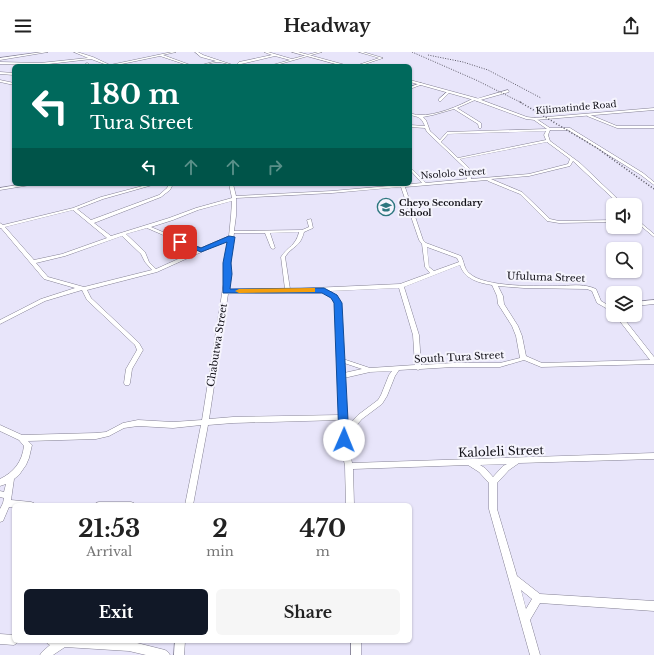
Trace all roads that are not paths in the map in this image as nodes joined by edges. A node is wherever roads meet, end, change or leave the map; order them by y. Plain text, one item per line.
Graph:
1 (46, 52) edge
2 (75, 52) edge
3 (175, 52) edge
4 (196, 52) edge
5 (265, 52) edge
6 (294, 52) edge
7 (321, 52) edge
8 (360, 52) edge
9 (29, 55) junction
10 (275, 55) junction
11 (161, 56) junction
12 (309, 56) junction
13 (92, 58) junction
14 (0, 59) edge
15 (294, 60) junction
16 (149, 61) dead end
17 (219, 61) junction
18 (0, 63) edge
19 (49, 63) joint
20 (281, 63) joint
21 (12, 64) edge
22 (21, 64) edge
23 (34, 64) edge
24 (106, 64) edge
25 (120, 64) edge
26 (186, 64) edge
27 (207, 64) edge
28 (229, 64) edge
29 (239, 64) edge
30 (277, 64) edge
31 (339, 64) edge
32 (362, 64) edge
33 (12, 66) edge
34 (0, 67) edge
35 (12, 70) edge
36 (0, 73) edge
37 (8, 73) junction
38 (12, 74) edge
39 (0, 81) edge
40 (412, 82) edge
41 (12, 84) edge
42 (422, 84) junction
43 (412, 87) edge
44 (508, 91) dead end
45 (449, 92) junction
46 (440, 100) dead end
47 (476, 100) junction
48 (454, 108) junction
49 (654, 109) edge
50 (412, 114) edge
51 (588, 115) junction
52 (420, 116) junction
53 (535, 119) junction
54 (412, 126) edge
55 (654, 126) edge
56 (426, 127) junction
57 (480, 127) dead end
58 (548, 129) junction
59 (441, 141) junction
60 (548, 141) junction
61 (457, 159) junction
62 (572, 159) junction
63 (412, 170) edge
64 (486, 179) junction
65 (469, 180) junction
66 (424, 183) junction
67 (654, 184) edge
68 (412, 185) edge
69 (18, 186) edge
70 (147, 186) edge
71 (170, 186) edge
72 (231, 186) edge
73 (403, 186) joint
74 (391, 187) joint
75 (0, 189) edge
76 (234, 198) junction
77 (614, 198) edge
78 (74, 209) junction
79 (309, 220) dead end
80 (606, 220) edge
81 (92, 222) junction
82 (642, 225) edge
83 (1, 226) edge
84 (148, 227) junction
85 (302, 231) junction
86 (266, 232) junction
87 (123, 234) junction
88 (232, 235) junction
89 (654, 236) edge
90 (110, 238) junction
91 (424, 244) junction
92 (273, 248) dead end
93 (201, 250) junction
94 (33, 262) junction
95 (461, 263) junction
96 (155, 271) junction
97 (433, 273) junction
98 (494, 284) junction
99 (401, 286) junction
100 (82, 289) junction
101 (288, 290) junction
102 (324, 290) junction
103 (226, 292) junction
104 (654, 302) edge
105 (642, 303) edge
106 (606, 305) edge
107 (0, 322) edge
108 (623, 322) edge
109 (523, 357) junction
110 (340, 360) junction
111 (654, 361) edge
112 (397, 368) junction
113 (418, 368) junction
114 (370, 370) junction
115 (342, 376) junction
116 (127, 383) dead end
117 (344, 417) junction
118 (205, 422) junction
119 (0, 428) edge
120 (344, 435) junction
121 (21, 438) junction
122 (654, 456) edge
123 (517, 462) junction
124 (471, 464) junction
125 (350, 466) junction
126 (10, 478) junction
127 (493, 482) junction
128 (0, 483) edge
129 (0, 494) edge
130 (7, 500) junction
131 (21, 503) edge
132 (189, 503) edge
133 (350, 503) edge
134 (0, 518) edge
135 (514, 579) junction
136 (538, 598) junction
137 (654, 606) edge
138 (525, 619) junction
139 (0, 639) edge
140 (12, 640) edge
141 (63, 643) edge
142 (80, 643) edge
143 (180, 643) edge
144 (356, 643) edge
145 (45, 655) edge
146 (165, 655) edge
147 (179, 655) edge
148 (356, 655) edge
149 (535, 655) edge

1 - 9 street
2 - 13 street
3 - 11 street
4 - 17 street
5 - 10 street
6 - 12 main road
7 - 12 street
8 - 32 street
9 - 14 street
9 - 22 street
10 - 15 street
10 - 29 street
11 - 16 street
11 - 25 street
11 - 26 street
12 - 15 street
12 - 31 main road
13 - 19 street
13 - 24 street
15 - 20 street
17 - 27 street
17 - 28 street
18 - 21 street
19 - 23 street
20 - 30 street
33 - 34 street
35 - 37 street
36 - 37 street
37 - 38 street
39 - 41 street
40 - 42 main road, Kilimatinde Road
42 - 43 street
42 - 45 main road, Kilimatinde Road
44 - 47 street
45 - 46 street
45 - 47 main road, Kilimatinde Road
47 - 48 street
47 - 53 main road, Kilimatinde Road
48 - 52 street
48 - 57 street
49 - 51 main road, Kilimatinde Road
50 - 52 street
51 - 53 main road, Kilimatinde Road
51 - 55 street
52 - 56 street
53 - 58 street
54 - 56 street
56 - 59 street
58 - 59 street
58 - 60 street
58 - 67 street
59 - 61 street
60 - 61 street
60 - 62 street
61 - 65 street
62 - 64 street, Nsololo Street
62 - 77 street
63 - 66 street
64 - 65 street, Nsololo Street
64 - 80 street
65 - 66 street, Nsololo Street
66 - 68 street, Nsololo Street
69 - 75 street
70 - 78 street
71 - 81 street
72 - 76 street, Chabutwa Street
73 - 74 street, Nsololo Street
73 - 91 street
74 - 76 street, Nsololo Street
76 - 84 street, Nsololo Street
76 - 88 street, Chabutwa Street
78 - 81 street
78 - 83 street
79 - 85 street
81 - 90 street
82 - 89 street
83 - 94 street
84 - 87 street, Nsololo Street
84 - 93 street
85 - 86 street
85 - 101 street
86 - 88 street
86 - 92 street
87 - 90 street, Nsololo Street
87 - 96 street
88 - 93 street
88 - 103 street, Chabutwa Street
90 - 94 street, Nsololo Street
91 - 95 street, Ufuluma Street
91 - 97 street
93 - 96 street
94 - 100 street
95 - 97 street
95 - 98 street, Ufuluma Street
96 - 100 street
97 - 99 street
98 - 106 street, Ufuluma Street
98 - 109 street
99 - 102 street
99 - 113 street
100 - 107 street
100 - 116 street
101 - 102 street
101 - 103 street
102 - 110 street
103 - 118 street, Chabutwa Street
104 - 105 street
108 - 111 street
109 - 111 street
109 - 113 street, South Tura Street
110 - 114 street, South Tura Street
110 - 115 street
112 - 113 street, South Tura Street
112 - 114 street, South Tura Street
112 - 120 street
114 - 115 street
115 - 117 street
117 - 118 street
117 - 120 street
118 - 121 street
118 - 132 street, Chabutwa Street
119 - 121 street
120 - 125 street
121 - 126 street
122 - 123 street, Kaloleli Street
123 - 124 street, Kaloleli Street
123 - 127 street
124 - 125 street, Kaloleli Street
124 - 127 street
125 - 133 street
126 - 128 street
126 - 130 street
127 - 135 street
129 - 130 street
130 - 131 street
130 - 134 street
135 - 136 street
135 - 138 street
136 - 137 street
136 - 138 street
138 - 149 street
139 - 140 street
141 - 145 street
142 - 146 street
143 - 147 street
144 - 148 street

